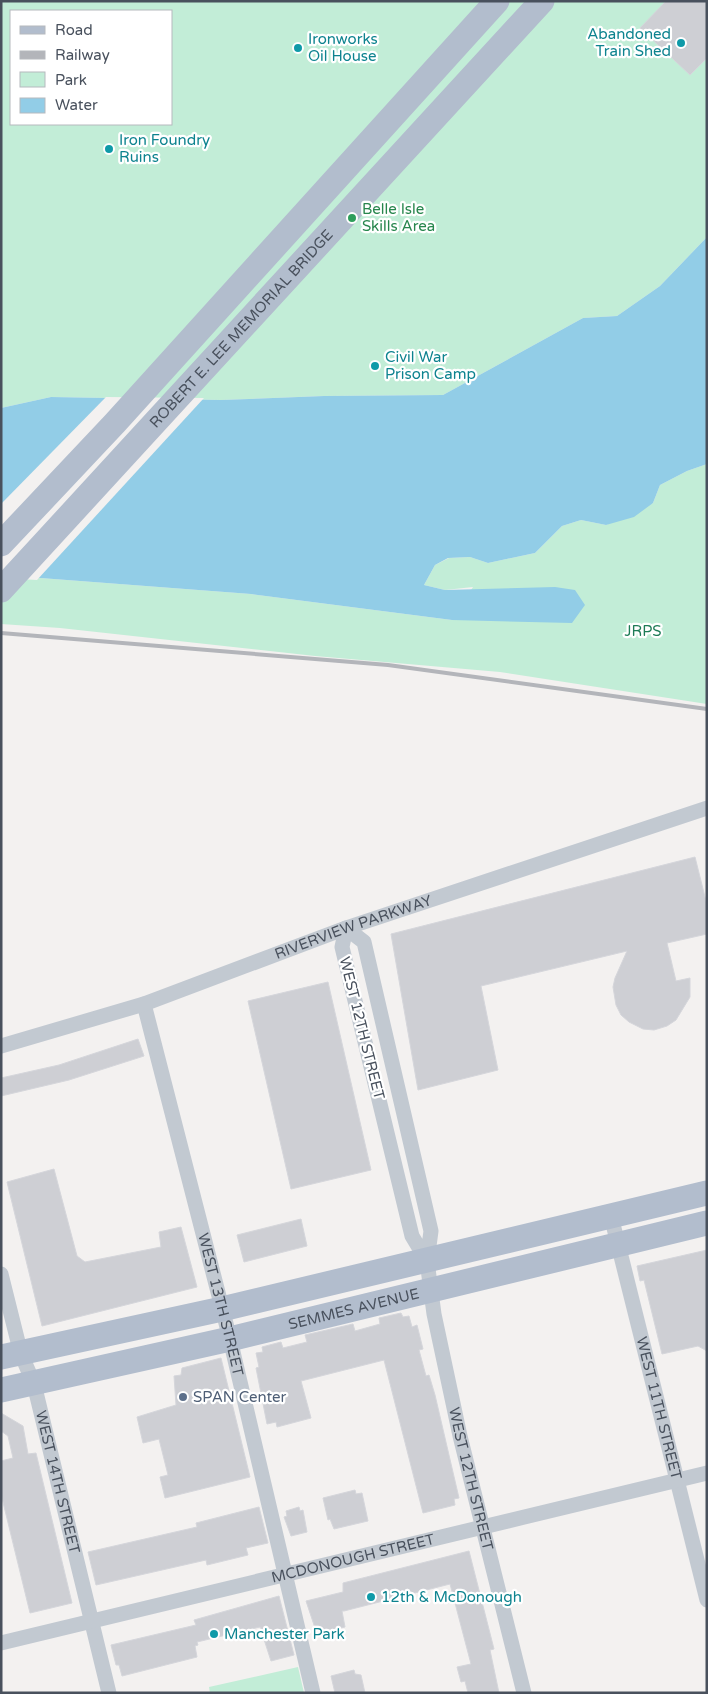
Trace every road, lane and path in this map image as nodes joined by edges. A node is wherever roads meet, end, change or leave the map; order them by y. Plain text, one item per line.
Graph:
1 (497, 1) edge
2 (542, 1) edge
3 (1, 544) edge
4 (1, 590) edge
5 (707, 808) edge
6 (346, 928) junction
7 (144, 1004) junction
8 (1, 1046) edge
9 (707, 1193) edge
10 (611, 1216) junction
11 (707, 1223) edge
12 (618, 1243) junction
13 (427, 1262) junction
14 (1, 1274) edge
15 (431, 1290) junction
16 (222, 1310) junction
17 (230, 1339) junction
18 (11, 1356) edge
19 (34, 1384) junction
20 (1, 1390) edge
21 (707, 1473) edge
22 (677, 1480) junction
23 (483, 1526) junction
24 (286, 1574) junction
25 (707, 1600) edge
26 (91, 1621) junction
27 (1, 1643) edge
28 (109, 1693) edge
29 (313, 1693) edge
30 (524, 1693) edge

1 - 3 main road, ROBERT E. LEE MEMORIAL BRIDGE
2 - 4 main road, ROBERT E. LEE MEMORIAL BRIDGE
5 - 6 street, RIVERVIEW PARKWAY
6 - 7 street, RIVERVIEW PARKWAY
6 - 13 street, WEST 12TH STREET
6 - 13 street, WEST 12TH STREET
7 - 8 street, RIVERVIEW PARKWAY
7 - 16 street, WEST 13TH STREET
9 - 10 main road, SEMMES AVENUE
10 - 12 street, WEST 11TH STREET
10 - 13 main road, SEMMES AVENUE
11 - 12 main road, SEMMES AVENUE
12 - 15 main road, SEMMES AVENUE
12 - 22 street, WEST 11TH STREET
13 - 15 street, WEST 12TH STREET
13 - 16 main road, SEMMES AVENUE
14 - 18 street, WEST 14TH STREET
15 - 17 main road, SEMMES AVENUE
15 - 23 street, WEST 12TH STREET
16 - 17 street, WEST 13TH STREET
16 - 18 main road, SEMMES AVENUE
17 - 19 main road, SEMMES AVENUE
17 - 24 street, WEST 13TH STREET
18 - 19 street, WEST 14TH STREET
19 - 20 main road, SEMMES AVENUE
19 - 26 street, WEST 14TH STREET
21 - 22 street, MCDONOUGH STREET
22 - 23 street, MCDONOUGH STREET
22 - 25 street, WEST 11TH STREET
23 - 24 street, MCDONOUGH STREET
23 - 30 street, WEST 12TH STREET
24 - 26 street, MCDONOUGH STREET
24 - 29 street, WEST 13TH STREET
26 - 27 street, MCDONOUGH STREET
26 - 28 street, WEST 14TH STREET

